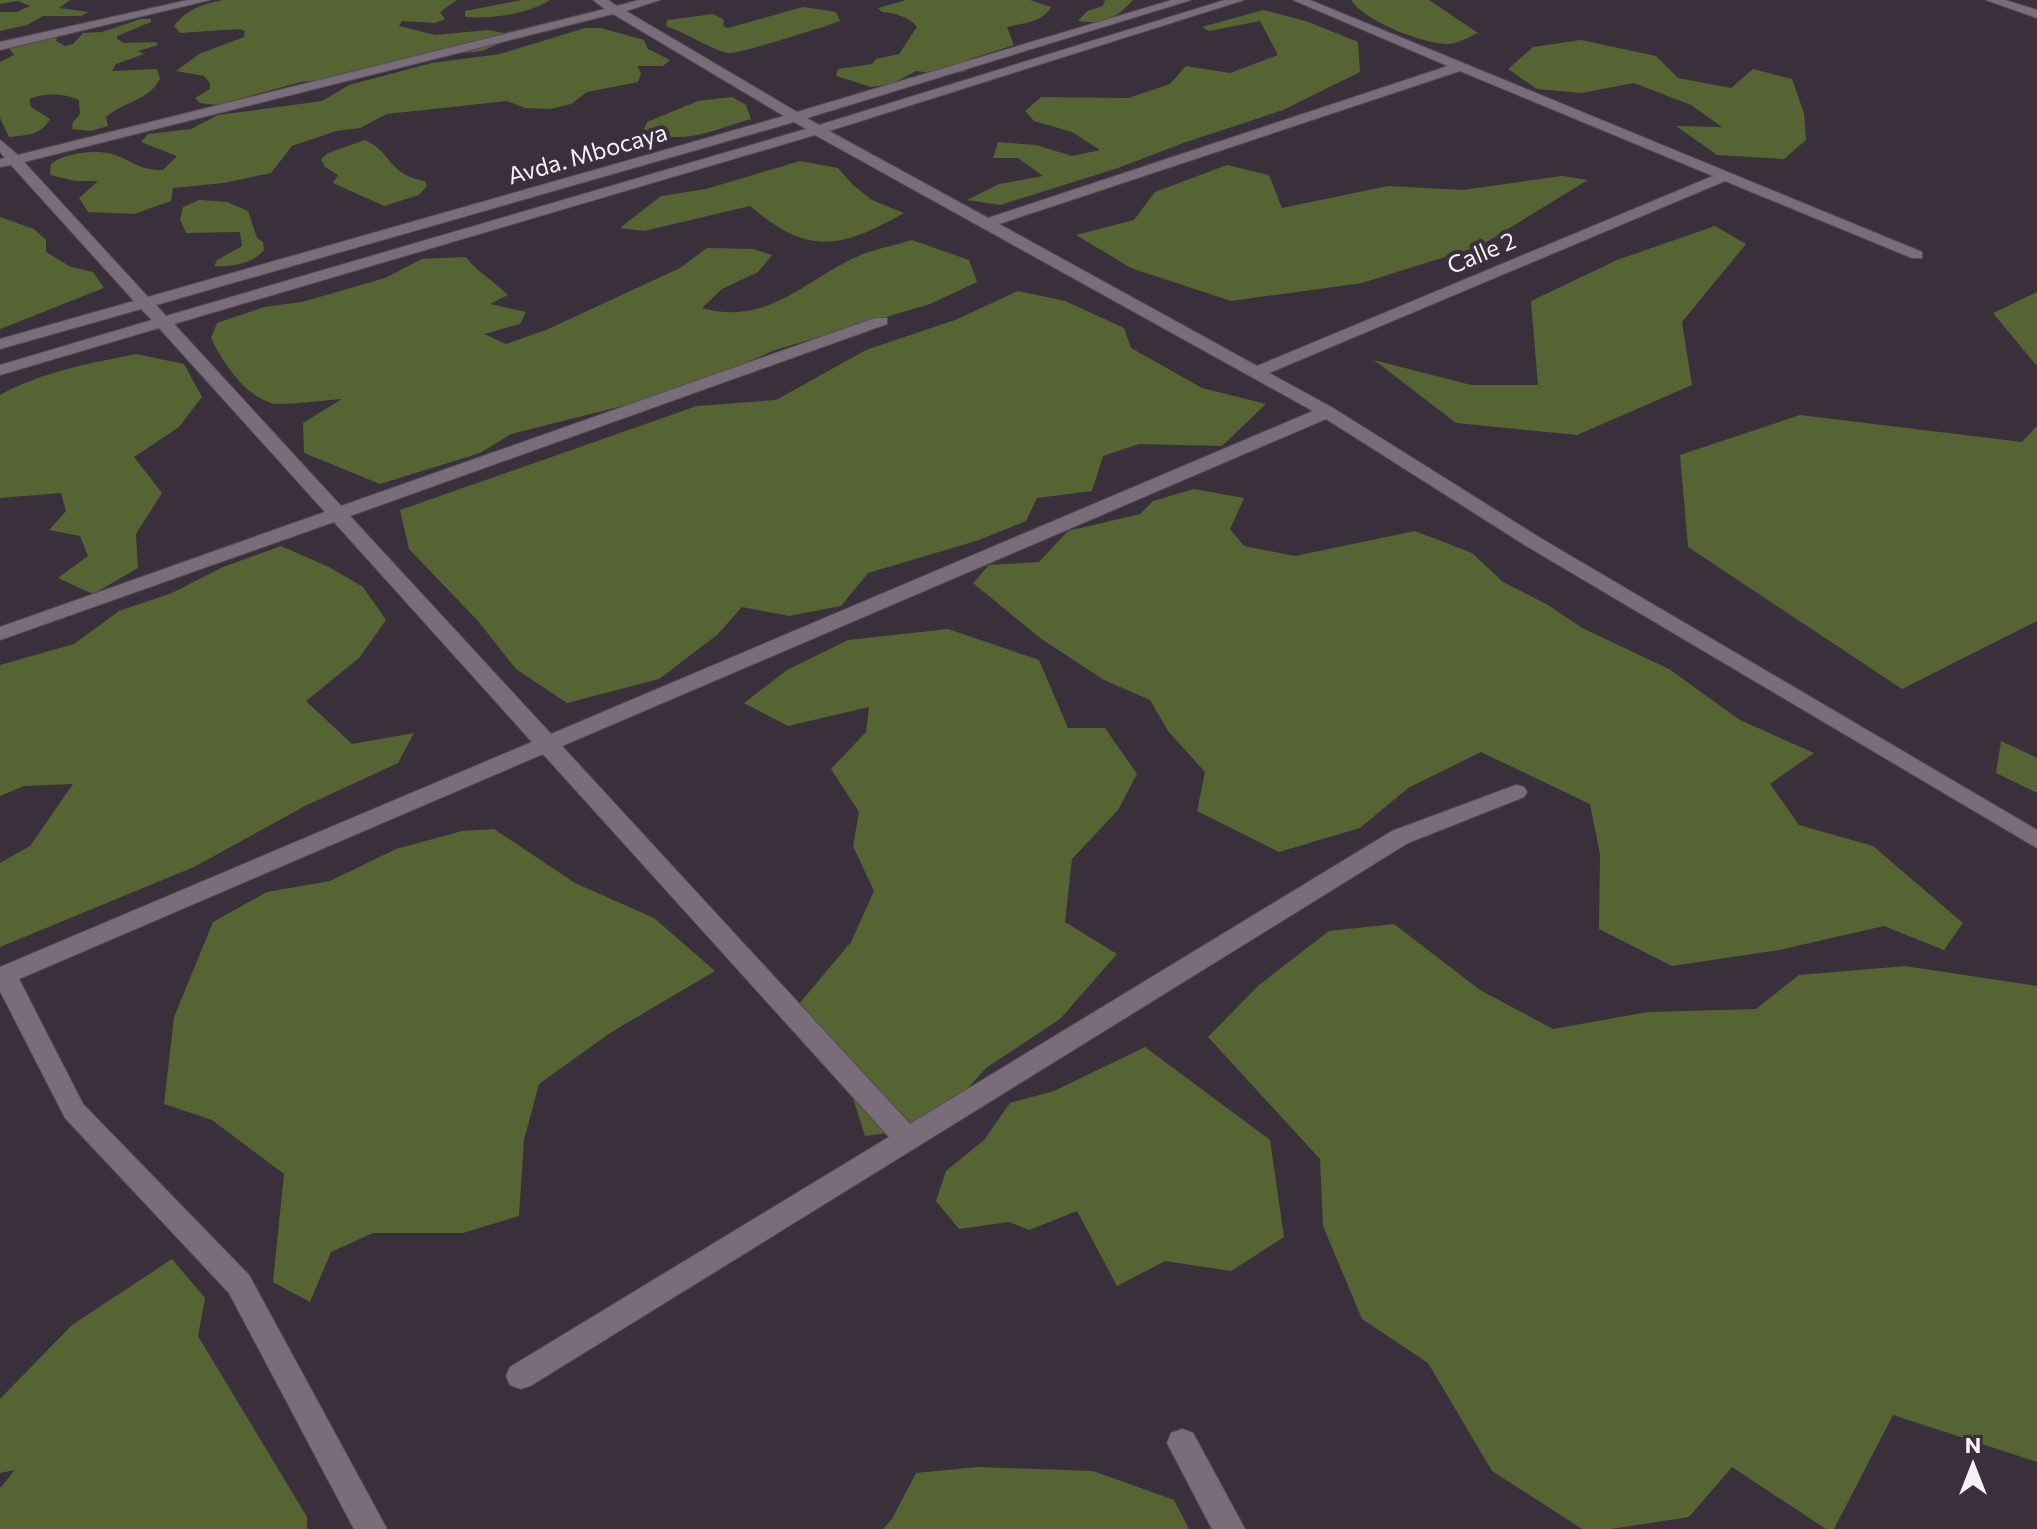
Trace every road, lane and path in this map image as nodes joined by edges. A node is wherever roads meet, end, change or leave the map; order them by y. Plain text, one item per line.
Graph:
1 (204, 0) edge
2 (599, 0) edge
3 (654, 0) edge
4 (1185, 0) edge
5 (1238, 0) edge
6 (1299, 0) edge
7 (1992, 0) edge
8 (616, 10) junction
9 (2037, 14) edge
10 (0, 46) edge
11 (1459, 67) junction
12 (796, 117) junction
13 (817, 130) junction
14 (0, 144) edge
15 (7, 162) edge
16 (1725, 176) junction
17 (985, 224) junction
18 (1917, 255) dead end
19 (145, 301) junction
20 (881, 321) dead end
21 (162, 322) junction
22 (0, 344) edge
23 (0, 370) edge
24 (1255, 373) junction
25 (1327, 412) junction
26 (337, 514) junction
27 (0, 634) edge
28 (545, 743) junction
29 (1516, 792) dead end
30 (2037, 840) edge
31 (2, 976) edge
32 (907, 1139) junction
33 (521, 1376) dead end
34 (1182, 1443) dead end
35 (371, 1529) edge
36 (1229, 1529) edge

1 - 10 street
2 - 8 street
3 - 8 street
4 - 12 street, Avda. Mbocaya
5 - 13 street
6 - 11 street
7 - 9 street
8 - 12 street
8 - 15 street
11 - 16 street
11 - 17 street
12 - 13 street
12 - 19 street, Avda. Mbocaya
13 - 17 street
13 - 21 street
14 - 15 street
15 - 19 street
16 - 18 street
16 - 24 street, Calle 2
17 - 24 street
19 - 21 street
19 - 22 street, Avda. Mbocaya
20 - 26 street
21 - 23 street
21 - 26 street
24 - 25 street
25 - 28 street
25 - 30 street
26 - 27 street
26 - 28 street
28 - 31 street
28 - 32 street
29 - 32 street
31 - 35 street
32 - 33 street
34 - 36 street

